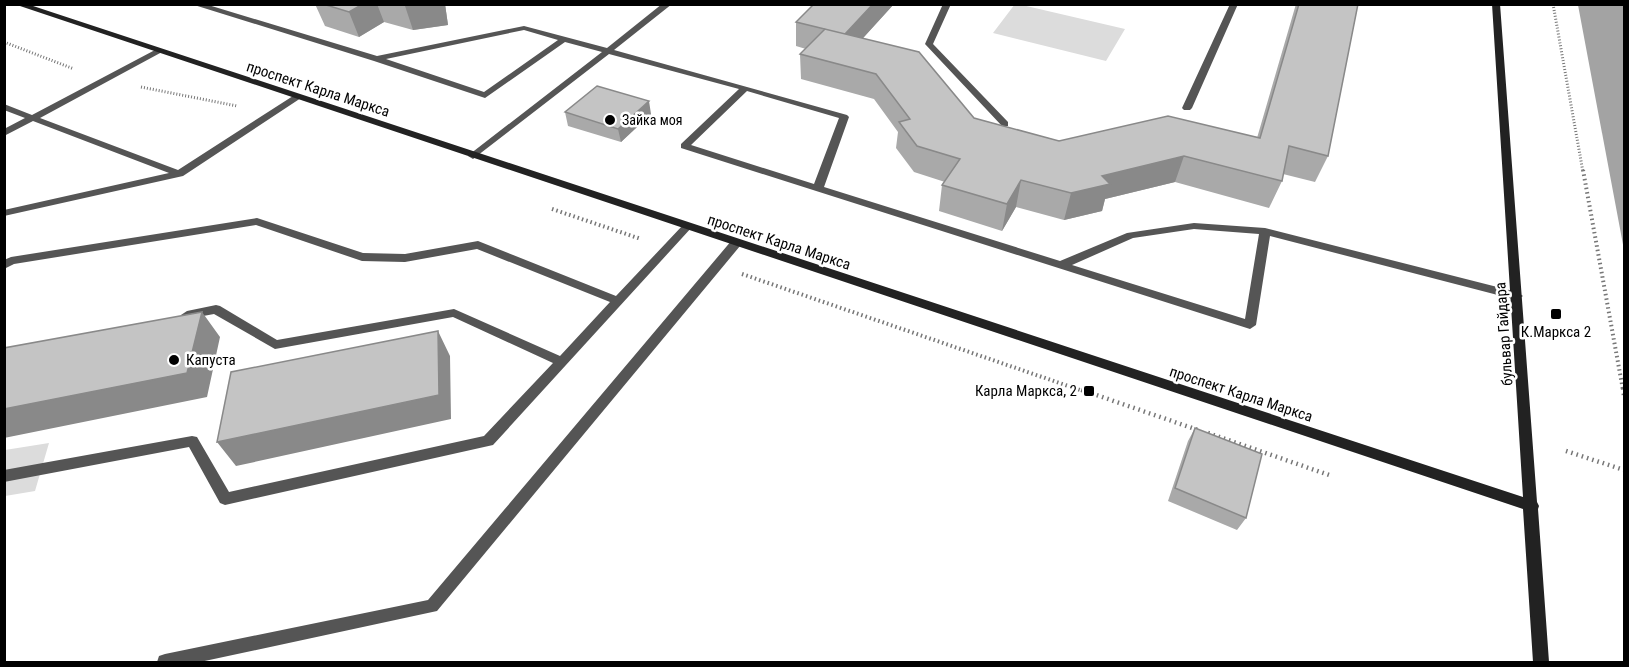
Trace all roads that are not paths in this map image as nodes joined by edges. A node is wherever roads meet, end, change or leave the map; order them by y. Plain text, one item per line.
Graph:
1 (18, 4) edge
2 (195, 4) edge
3 (668, 4) edge
4 (947, 4) edge
5 (1234, 4) edge
6 (1496, 4) edge
7 (564, 39) junction
8 (609, 51) junction
9 (158, 52) junction
10 (377, 59) junction
11 (746, 88) junction
12 (296, 98) junction
13 (4, 107) edge
14 (1187, 108) dead end
15 (34, 118) junction
16 (1005, 124) edge
17 (4, 133) edge
18 (473, 156) junction
19 (178, 174) junction
20 (818, 188) junction
21 (4, 213) edge
22 (687, 227) junction
23 (1265, 231) junction
24 (735, 243) junction
25 (1063, 264) junction
26 (4, 265) edge
27 (1517, 296) junction
28 (618, 301) junction
29 (172, 319) edge
30 (561, 362) junction
31 (4, 476) edge
32 (1532, 506) junction
33 (165, 663) edge
34 (1540, 663) edge

1 - 9 street, проспект Карла Маркса
2 - 10 lane
3 - 8 lane
4 - 16 lane
5 - 14 lane
6 - 27 street, бульвар Гайдара
7 - 8 lane
7 - 10 lane
7 - 10 lane
8 - 11 lane
8 - 18 lane
9 - 12 street, проспект Карла Маркса
9 - 15 lane
11 - 20 lane
11 - 20 lane
12 - 18 street, проспект Карла Маркса
12 - 19 lane
13 - 15 lane
15 - 17 lane
15 - 19 lane
18 - 22 street, проспект Карла Маркса
19 - 21 lane
20 - 25 lane
22 - 24 street, проспект Карла Маркса
22 - 28 lane
23 - 25 lane
23 - 25 lane
23 - 27 lane
24 - 32 street, проспект Карла Маркса
24 - 33 lane
26 - 28 lane
27 - 32 street, бульвар Гайдара
28 - 30 lane
29 - 30 lane
30 - 31 lane
32 - 34 street, бульвар Гайдара

